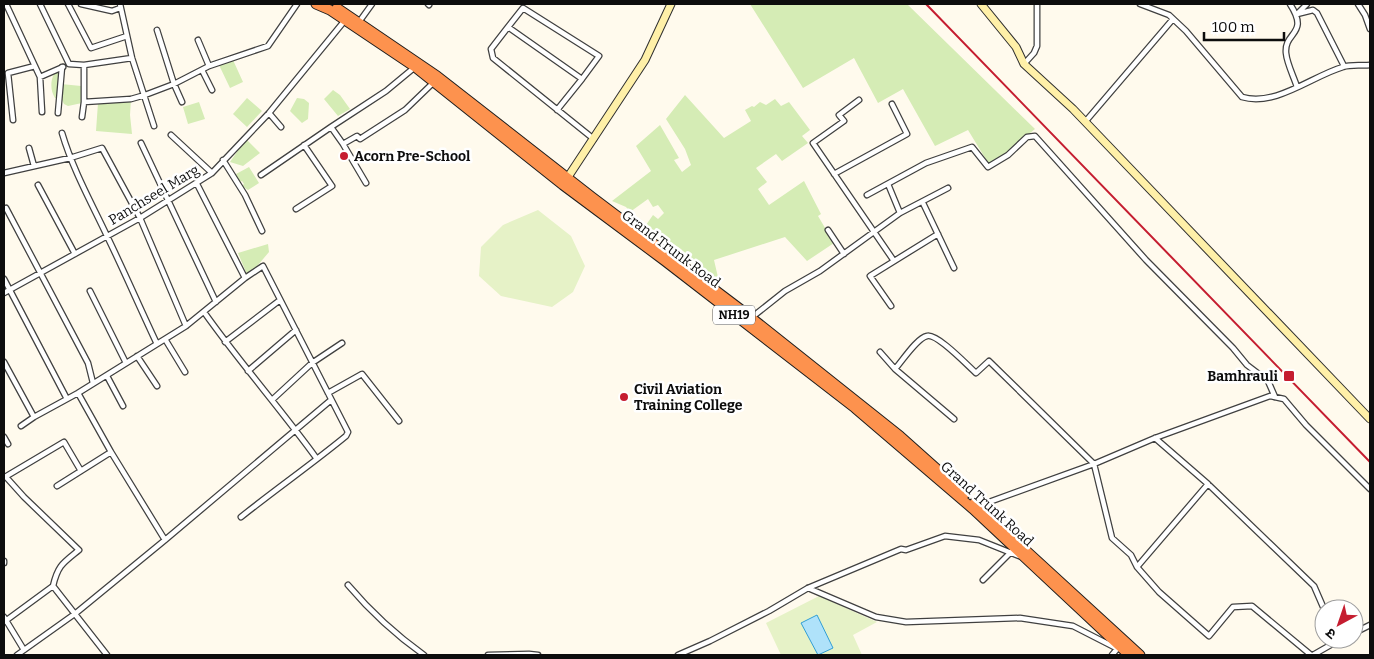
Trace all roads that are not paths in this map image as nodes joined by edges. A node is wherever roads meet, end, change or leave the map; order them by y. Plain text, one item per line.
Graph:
1 (6, 4) edge
2 (40, 4) edge
3 (68, 4) edge
4 (81, 4) edge
5 (297, 4) edge
6 (316, 4) edge
7 (331, 4) edge
8 (372, 4) edge
9 (671, 4) edge
10 (981, 4) edge
11 (1037, 4) edge
12 (1140, 4) edge
13 (1290, 4) edge
14 (1308, 4) edge
15 (1358, 4) edge
16 (120, 6) edge
17 (1297, 14) junction
18 (346, 18) junction
19 (1173, 19) junction
20 (359, 22) junction
21 (508, 27) junction
22 (1370, 29) edge
23 (157, 30) dead end
24 (126, 36) junction
25 (198, 40) dead end
26 (132, 58) junction
27 (69, 64) junction
28 (1024, 64) junction
29 (84, 65) junction
30 (1370, 65) edge
31 (35, 66) junction
32 (209, 66) junction
33 (1344, 66) junction
34 (62, 67) junction
35 (415, 67) junction
36 (202, 70) junction
37 (40, 77) junction
38 (582, 79) junction
39 (433, 83) junction
40 (174, 84) junction
41 (1297, 87) junction
42 (212, 90) dead end
43 (145, 95) junction
44 (11, 99) junction
45 (4, 100) edge
46 (860, 100) dead end
47 (84, 102) junction
48 (182, 102) dead end
49 (892, 104) dead end
50 (557, 110) junction
51 (42, 112) dead end
52 (58, 113) dead end
53 (269, 113) junction
54 (82, 117) dead end
55 (13, 120) dead end
56 (1085, 122) junction
57 (154, 126) dead end
58 (281, 127) dead end
59 (331, 127) junction
60 (62, 133) dead end
61 (171, 135) dead end
62 (594, 139) junction
63 (141, 143) dead end
64 (343, 144) junction
65 (304, 145) junction
66 (29, 148) dead end
67 (70, 158) junction
68 (223, 160) junction
69 (34, 166) junction
70 (4, 173) edge
71 (212, 173) junction
72 (834, 174) junction
73 (260, 175) dead end
74 (565, 182) junction
75 (366, 183) dead end
76 (197, 184) junction
77 (888, 184) junction
78 (38, 185) dead end
79 (948, 188) dead end
80 (867, 195) dead end
81 (168, 201) junction
82 (923, 203) junction
83 (6, 208) dead end
84 (296, 209) dead end
85 (900, 213) junction
86 (140, 218) junction
87 (828, 230) dead end
88 (262, 231) dead end
89 (874, 233) junction
90 (938, 234) junction
91 (107, 236) junction
92 (75, 254) junction
93 (844, 254) junction
94 (894, 261) junction
95 (954, 268) dead end
96 (41, 273) junction
97 (245, 278) junction
98 (4, 279) edge
99 (10, 289) junction
100 (90, 292) dead end
101 (4, 293) edge
102 (280, 300) junction
103 (216, 302) junction
104 (891, 306) dead end
105 (204, 312) junction
106 (751, 318) junction
107 (186, 326) junction
108 (296, 330) junction
109 (165, 339) junction
110 (225, 342) junction
111 (342, 343) dead end
112 (157, 344) junction
113 (880, 352) dead end
114 (137, 356) junction
115 (4, 362) edge
116 (312, 362) junction
117 (126, 363) junction
118 (895, 369) junction
119 (248, 371) junction
120 (185, 372) dead end
121 (107, 376) junction
122 (93, 383) junction
123 (157, 386) dead end
124 (328, 393) junction
125 (78, 394) junction
126 (1275, 397) junction
127 (67, 398) junction
128 (272, 400) junction
129 (331, 400) junction
130 (124, 406) dead end
131 (34, 417) junction
132 (954, 419) dead end
133 (1370, 419) edge
134 (399, 421) dead end
135 (21, 426) dead end
136 (296, 430) junction
137 (4, 437) edge
138 (1155, 438) junction
139 (8, 444) dead end
140 (111, 452) junction
141 (317, 459) junction
142 (1094, 464) junction
143 (81, 470) junction
144 (5, 477) edge
145 (1208, 484) junction
146 (57, 486) dead end
147 (1370, 489) edge
148 (978, 506) junction
149 (241, 517) dead end
150 (165, 540) junction
151 (1011, 552) junction
152 (1030, 562) junction
153 (1137, 567) junction
154 (983, 580) dead end
155 (348, 584) dead end
156 (53, 586) junction
157 (808, 588) junction
158 (1320, 599) edge
159 (75, 614) junction
160 (4, 620) edge
161 (1120, 649) junction
162 (24, 650) junction
163 (17, 655) edge
164 (107, 655) edge
165 (424, 655) edge
166 (488, 655) edge
167 (538, 655) edge
168 (678, 655) edge
169 (1112, 655) edge
170 (1129, 655) edge
171 (1140, 655) edge
172 (1312, 655) edge

1 - 31 street
2 - 27 street
3 - 24 street
4 - 16 street
5 - 32 street
6 - 18 highway, Grand Trunk Road / NH19
7 - 18 highway, Grand Trunk Road / NH19
8 - 20 street
9 - 62 main road
10 - 28 main road
11 - 28 street
12 - 19 street
13 - 17 street
14 - 17 street
15 - 22 street
16 - 24 street
17 - 33 street
17 - 41 street
18 - 20 highway, Grand Trunk Road / NH19
18 - 35 highway, Grand Trunk Road / NH19
18 - 53 street, Panchseel Marg
19 - 41 street
19 - 56 street
20 - 74 highway, Grand Trunk Road / NH19
21 - 38 street
21 - 38 street
21 - 50 street
23 - 40 street
24 - 26 street
25 - 32 street
26 - 29 street
26 - 43 street
27 - 29 street
27 - 34 street
28 - 56 main road
29 - 47 street
30 - 33 street
31 - 37 street
31 - 44 street
32 - 36 street
33 - 41 street
34 - 37 street
34 - 52 street
35 - 39 highway, Grand Trunk Road / NH19
35 - 59 street
36 - 40 street
36 - 42 street
37 - 51 street
38 - 50 street
39 - 64 street
39 - 74 highway, Grand Trunk Road / NH19
40 - 43 street
40 - 48 street
43 - 47 street
43 - 57 street
44 - 45 street
44 - 55 street
46 - 72 street
47 - 54 street
49 - 72 street
50 - 62 street
53 - 58 street
53 - 68 street, Panchseel Marg
56 - 133 main road
59 - 64 street
59 - 65 street
60 - 67 street
61 - 71 street
62 - 74 main road
63 - 81 street
64 - 75 street
65 - 73 street
65 - 84 street
66 - 69 street
67 - 69 street
67 - 86 street
67 - 91 street
68 - 71 street, Panchseel Marg
68 - 88 street
69 - 70 street
71 - 76 street, Panchseel Marg
72 - 89 street
74 - 106 highway, Grand Trunk Road / NH19
74 - 152 highway, Grand Trunk Road / NH19
76 - 81 street, Panchseel Marg
76 - 97 street
77 - 80 street
77 - 85 street
77 - 126 street
78 - 92 street
79 - 82 street
81 - 86 street, Panchseel Marg
81 - 103 street
82 - 85 street
82 - 90 street
83 - 96 street
85 - 89 street
86 - 91 street, Panchseel Marg
86 - 107 street
87 - 93 street
89 - 93 street
89 - 94 street
90 - 94 street
90 - 95 street
91 - 92 street, Panchseel Marg
91 - 112 street
92 - 96 street, Panchseel Marg
93 - 106 street
94 - 104 street
96 - 99 street, Panchseel Marg
96 - 122 street
97 - 102 street
97 - 103 street
98 - 99 street
99 - 101 street, Panchseel Marg
99 - 127 street
100 - 117 street
102 - 108 street
102 - 110 street
103 - 105 street
105 - 107 street
105 - 110 street
106 - 148 highway, Grand Trunk Road / NH19
107 - 109 street
108 - 116 street
108 - 119 street
109 - 112 street
109 - 120 street
110 - 119 street
111 - 116 street
112 - 114 street
113 - 118 street
114 - 117 street
114 - 123 street
115 - 131 street
116 - 124 street
116 - 128 street
117 - 121 street
118 - 132 street
118 - 142 street
119 - 128 street
121 - 122 street
121 - 130 street
122 - 125 street
124 - 129 street
124 - 134 street
125 - 127 street
125 - 140 street
126 - 138 street
126 - 147 street
127 - 131 street
128 - 136 street
129 - 136 street
129 - 141 street
131 - 135 street
136 - 141 street
136 - 150 street
137 - 139 street
138 - 142 street
138 - 145 street
140 - 143 street
140 - 150 street
141 - 149 street
142 - 148 street
142 - 153 street
143 - 144 street
143 - 146 street
144 - 156 street
145 - 153 street
145 - 158 street
148 - 171 highway, Grand Trunk Road / NH19
150 - 159 street
151 - 152 street
151 - 154 street
151 - 157 street
152 - 161 highway, Grand Trunk Road / NH19
153 - 172 street
155 - 165 street
156 - 159 street
156 - 160 street
157 - 161 street
157 - 168 street
159 - 162 street
159 - 164 street
160 - 162 street
161 - 169 street
161 - 170 highway, Grand Trunk Road / NH19
162 - 163 street
166 - 167 street

